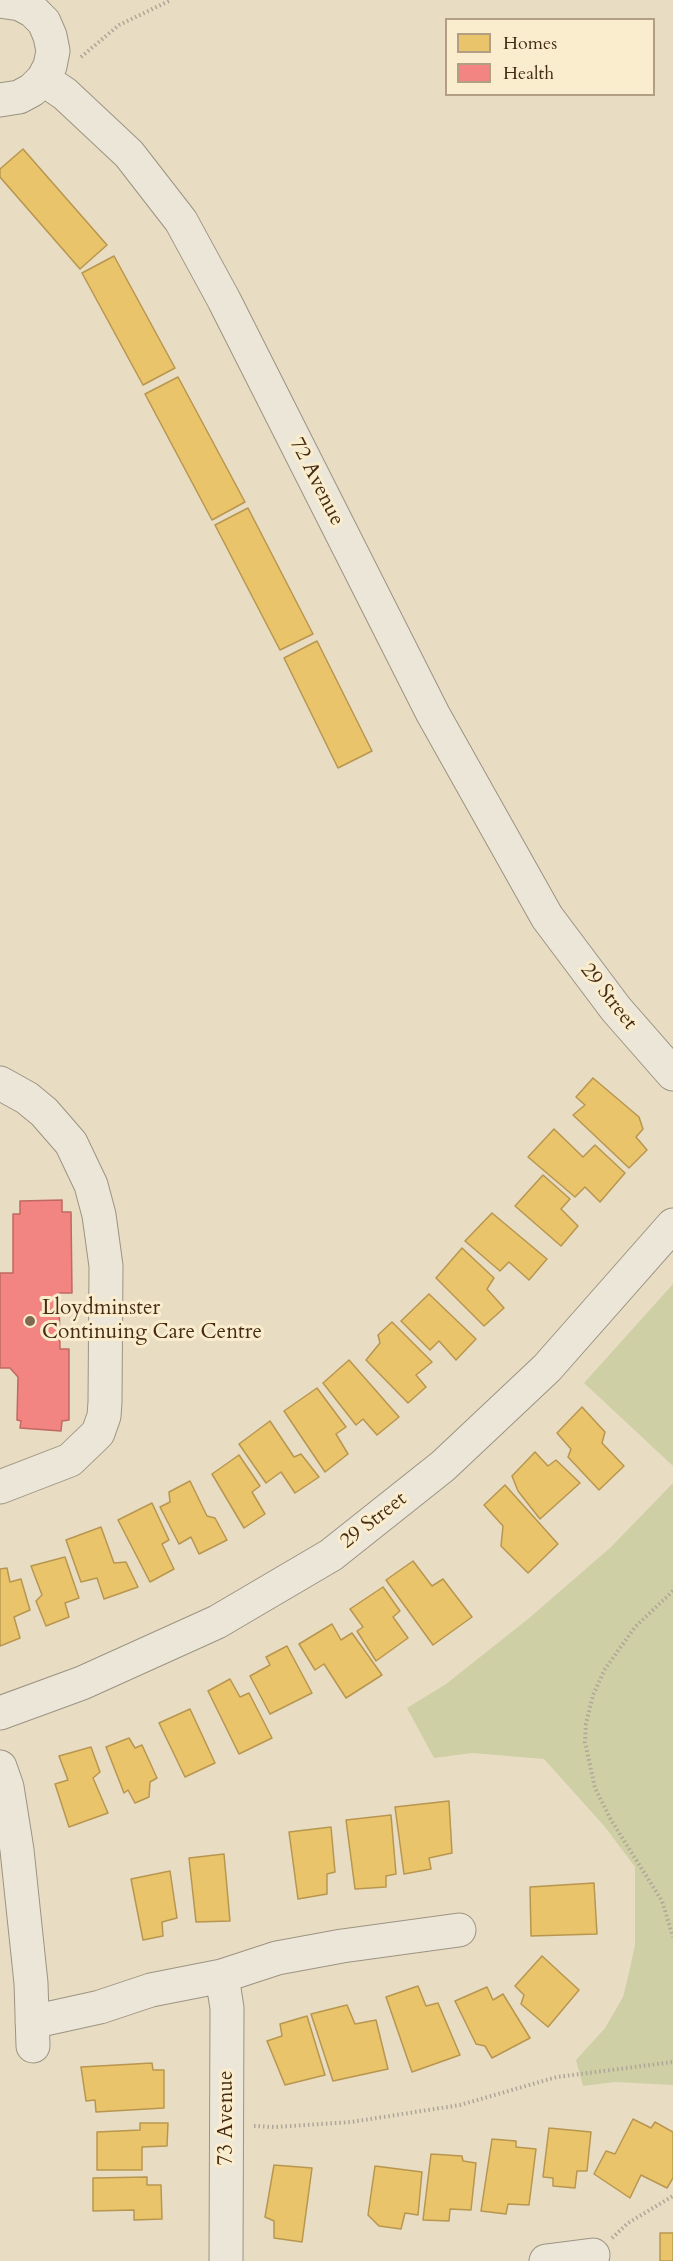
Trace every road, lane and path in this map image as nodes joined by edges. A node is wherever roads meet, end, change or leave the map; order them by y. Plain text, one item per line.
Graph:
1 (171, 0) edge
2 (0, 1) edge
3 (37, 5) edge
4 (78, 60) dead end
5 (43, 79) junction
6 (0, 99) edge
7 (547, 917) joint
8 (673, 1074) edge
9 (0, 1083) edge
10 (673, 1225) edge
11 (0, 1487) edge
12 (673, 1591) edge
13 (0, 1713) edge
14 (0, 1767) edge
15 (459, 1930) dead end
16 (673, 1937) edge
17 (222, 1976) junction
18 (673, 2062) edge
19 (247, 2126) dead end
20 (673, 2196) edge
21 (628, 2223) dead end
22 (593, 2255) dead end
23 (226, 2261) edge
24 (546, 2261) edge

1 - 4 path
2 - 3 street
3 - 5 street
5 - 6 street
5 - 7 street, 72 Avenue
7 - 8 street, 29 Street
9 - 11 street
10 - 13 street, 29 Street
12 - 16 path
14 - 17 street
15 - 17 street
17 - 23 street, 73 Avenue
18 - 19 path
20 - 21 path
22 - 24 street

